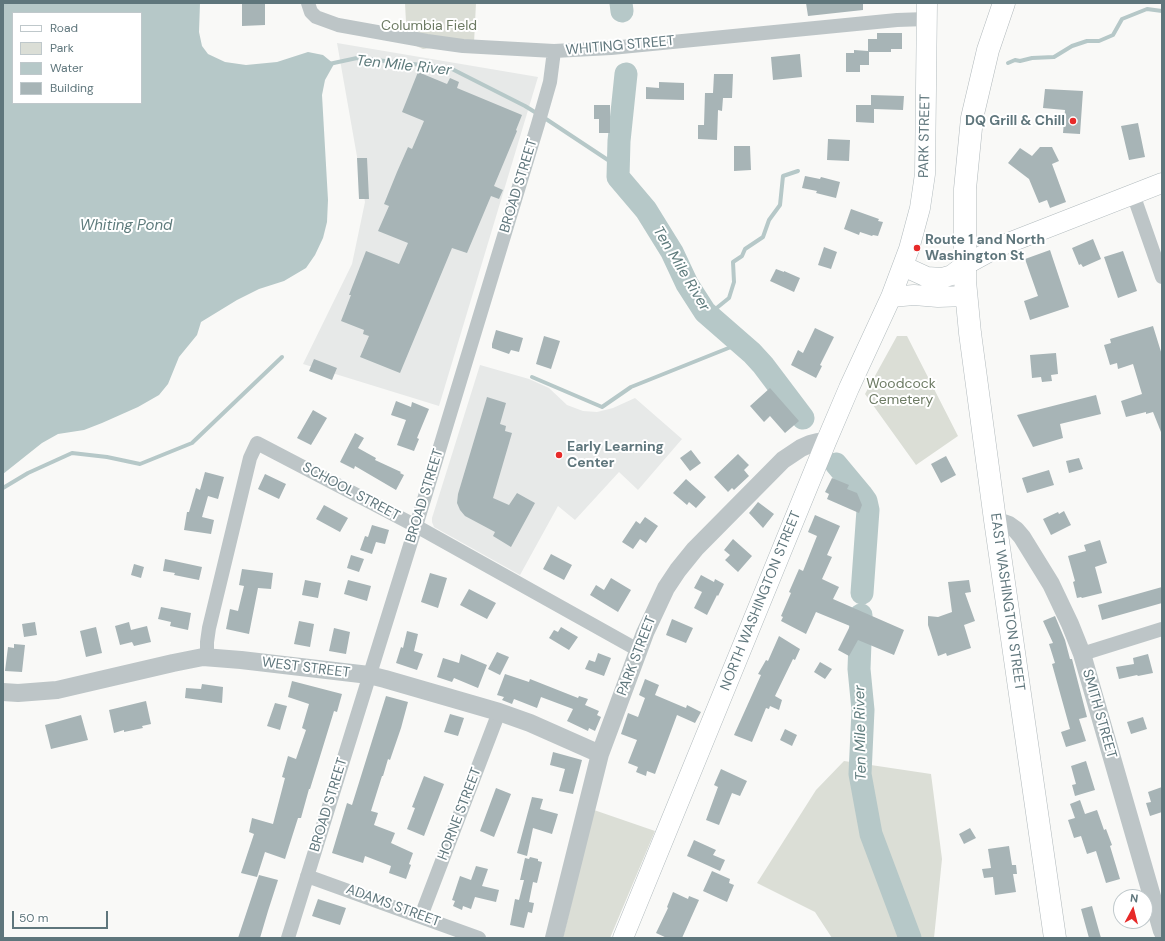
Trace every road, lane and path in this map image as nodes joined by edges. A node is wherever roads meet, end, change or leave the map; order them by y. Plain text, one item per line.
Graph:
1 (308, 3) edge
2 (1004, 3) edge
3 (927, 11) edge
4 (554, 51) junction
5 (1162, 183) edge
6 (1133, 194) junction
7 (965, 265) junction
8 (903, 266) junction
9 (1162, 277) edge
10 (966, 296) junction
11 (891, 297) junction
12 (826, 442) junction
13 (995, 520) junction
14 (416, 526) junction
15 (1162, 629) edge
16 (638, 650) junction
17 (1082, 654) junction
18 (207, 658) junction
19 (369, 675) junction
20 (3, 692) edge
21 (499, 712) junction
22 (600, 754) junction
23 (307, 876) junction
24 (421, 916) junction
25 (1162, 931) edge
26 (288, 938) edge
27 (479, 938) edge
28 (554, 938) edge
29 (623, 938) edge
30 (1054, 938) edge

1 - 4 street, WHITING STREET
2 - 7 main road
3 - 4 street, WHITING STREET
3 - 8 main road, PARK STREET
4 - 14 street, BROAD STREET
5 - 6 main road
6 - 7 main road
6 - 9 street
7 - 8 main road
7 - 10 main road, EAST WASHINGTON STREET
8 - 11 main road, NORTH WASHINGTON STREET
10 - 11 main road
10 - 13 main road, EAST WASHINGTON STREET
11 - 12 main road, NORTH WASHINGTON STREET
12 - 16 street, PARK STREET
12 - 29 main road, NORTH WASHINGTON STREET
13 - 17 street, SMITH STREET
13 - 30 main road, EAST WASHINGTON STREET
14 - 16 street, SCHOOL STREET
14 - 18 street, SCHOOL STREET
14 - 19 street, BROAD STREET
15 - 17 street
16 - 22 street, PARK STREET
17 - 25 street, SMITH STREET
18 - 19 street, WEST STREET
18 - 20 street, WEST STREET
19 - 21 street, WEST STREET
19 - 23 street, BROAD STREET
21 - 22 street, WEST STREET
21 - 24 street, HORNE STREET
22 - 28 street, PARK STREET
23 - 24 street, ADAMS STREET
23 - 26 street, BROAD STREET
24 - 27 street, ADAMS STREET

